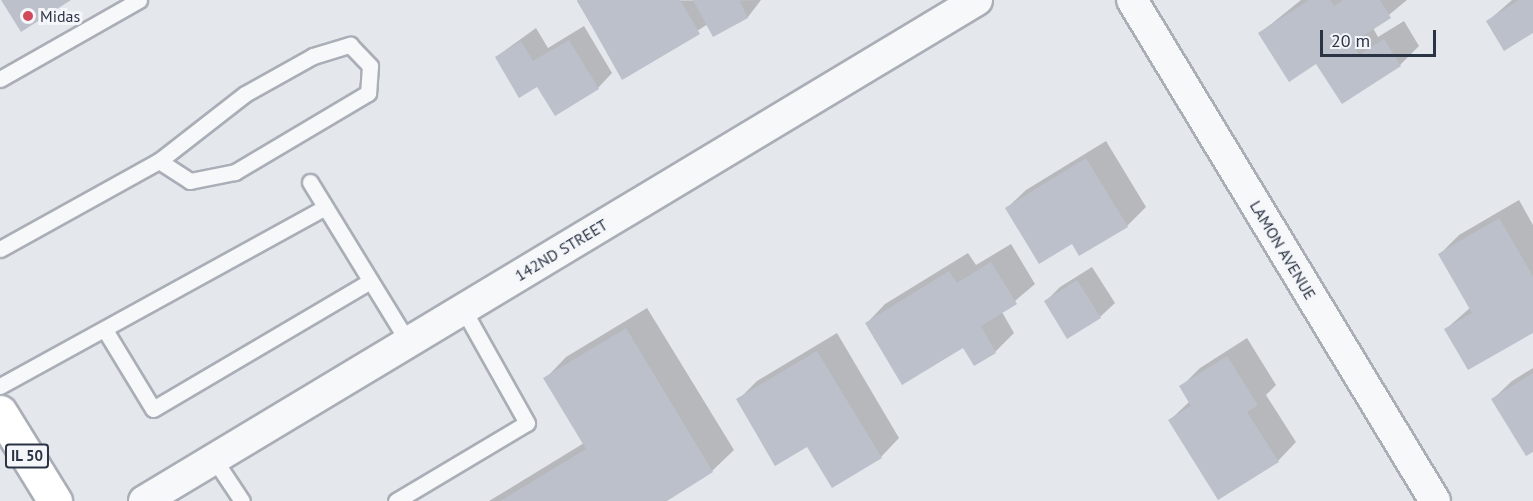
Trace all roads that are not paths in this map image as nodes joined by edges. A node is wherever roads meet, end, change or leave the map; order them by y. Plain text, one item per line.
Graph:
1 (139, 0) edge
2 (977, 0) edge
3 (1132, 0) edge
4 (0, 80) edge
5 (159, 161) junction
6 (310, 182) dead end
7 (325, 207) junction
8 (0, 249) edge
9 (370, 281) junction
10 (463, 309) junction
11 (105, 330) junction
12 (408, 342) junction
13 (0, 386) edge
14 (0, 412) edge
15 (214, 459) junction
16 (55, 501) edge
17 (144, 501) edge
18 (242, 501) edge
19 (396, 501) edge
20 (1435, 501) edge

1 - 4 lane
2 - 10 street, 142ND STREET
3 - 20 street, LAMON AVENUE
5 - 5 lane
5 - 8 lane
6 - 7 lane
7 - 9 lane
7 - 11 lane
9 - 11 lane
9 - 12 lane
10 - 12 street, 142ND STREET
10 - 19 lane
11 - 13 lane
12 - 15 street, 142ND STREET
14 - 16 main road, IL 50
15 - 17 street, 142ND STREET
15 - 18 lane

